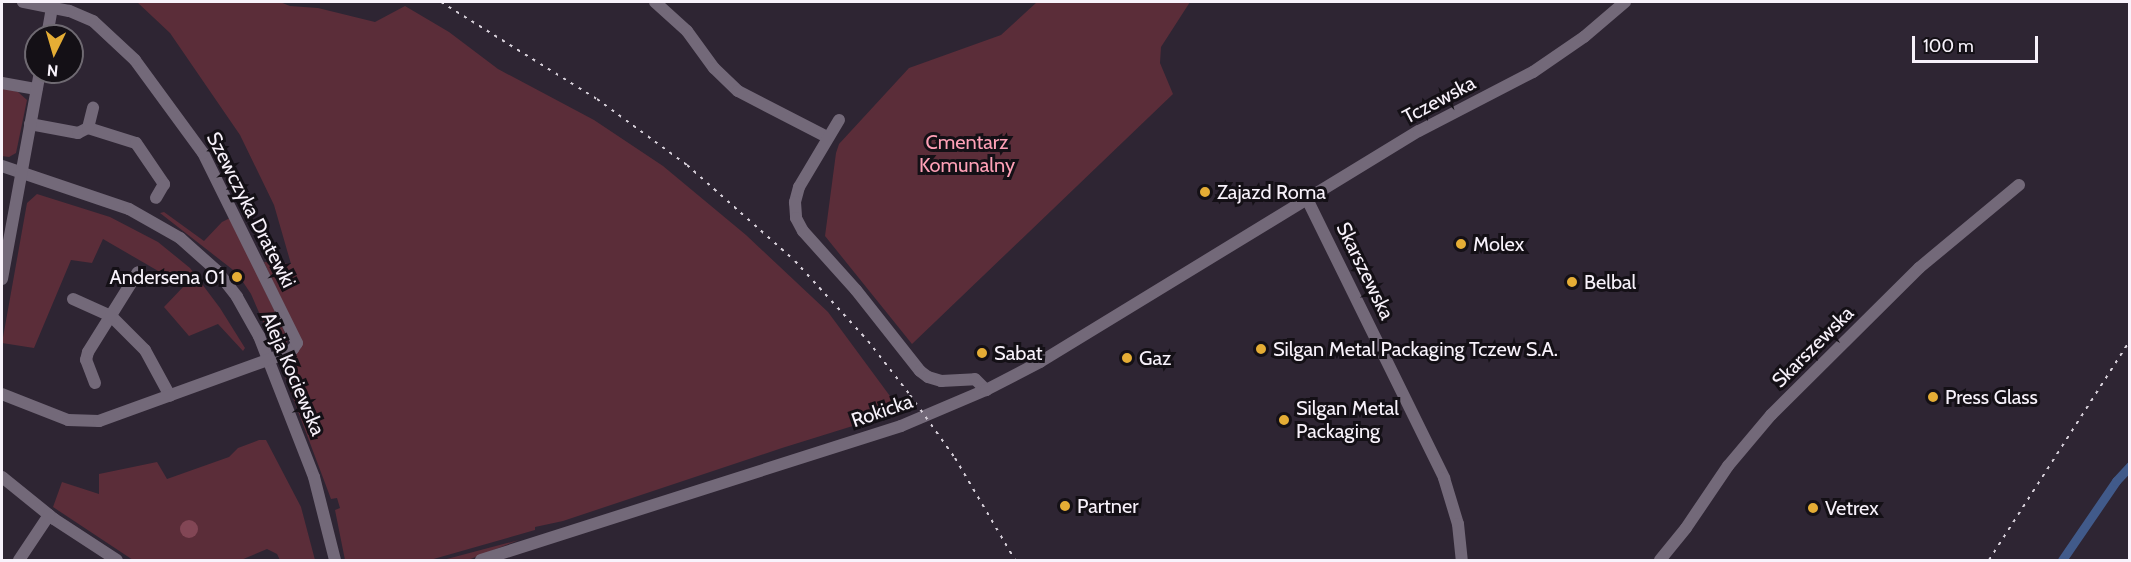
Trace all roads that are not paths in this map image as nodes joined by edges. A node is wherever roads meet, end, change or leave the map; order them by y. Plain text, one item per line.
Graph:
1 (23, 2) edge
2 (655, 2) edge
3 (1618, 4) edge
4 (53, 5) edge
5 (49, 24) edge
6 (2, 83) edge
7 (37, 84) edge
8 (36, 89) junction
9 (93, 108) dead end
10 (839, 120) dead end
11 (30, 124) junction
12 (88, 128) junction
13 (827, 137) junction
14 (2, 166) edge
15 (22, 172) junction
16 (2019, 185) dead end
17 (156, 198) dead end
18 (1307, 199) junction
19 (1264, 225) joint
20 (3, 264) edge
21 (138, 272) dead end
22 (2, 279) edge
23 (73, 298) dead end
24 (111, 316) junction
25 (269, 360) junction
26 (95, 383) dead end
27 (986, 390) junction
28 (2, 394) edge
29 (171, 396) junction
30 (2, 477) edge
31 (49, 515) junction
32 (19, 561) edge
33 (117, 561) edge
34 (336, 561) edge
35 (481, 561) edge
36 (1462, 561) edge
37 (1660, 561) edge

1 - 4 street, Szewczyka Dratewki
2 - 13 street
3 - 18 street, Tczewska
4 - 5 street
4 - 25 street, Szewczyka Dratewki
6 - 8 street
7 - 8 street
8 - 11 street
9 - 12 street
10 - 13 street
11 - 12 street
11 - 15 street
12 - 17 street
13 - 27 street
14 - 15 street, Aleja Kociewska
15 - 20 street
15 - 25 street, Aleja Kociewska
16 - 37 street, Skarszewska
18 - 19 street, Tczewska
18 - 36 street, Skarszewska
19 - 27 street, Rokicka
20 - 22 street
21 - 24 street
23 - 24 street
24 - 26 street
24 - 29 street
25 - 29 street, Szewczyka Dratewki
25 - 34 street, Aleja Kociewska
27 - 35 street, Rokicka
28 - 29 street, Szewczyka Dratewki
30 - 31 street
31 - 32 street
31 - 33 street

